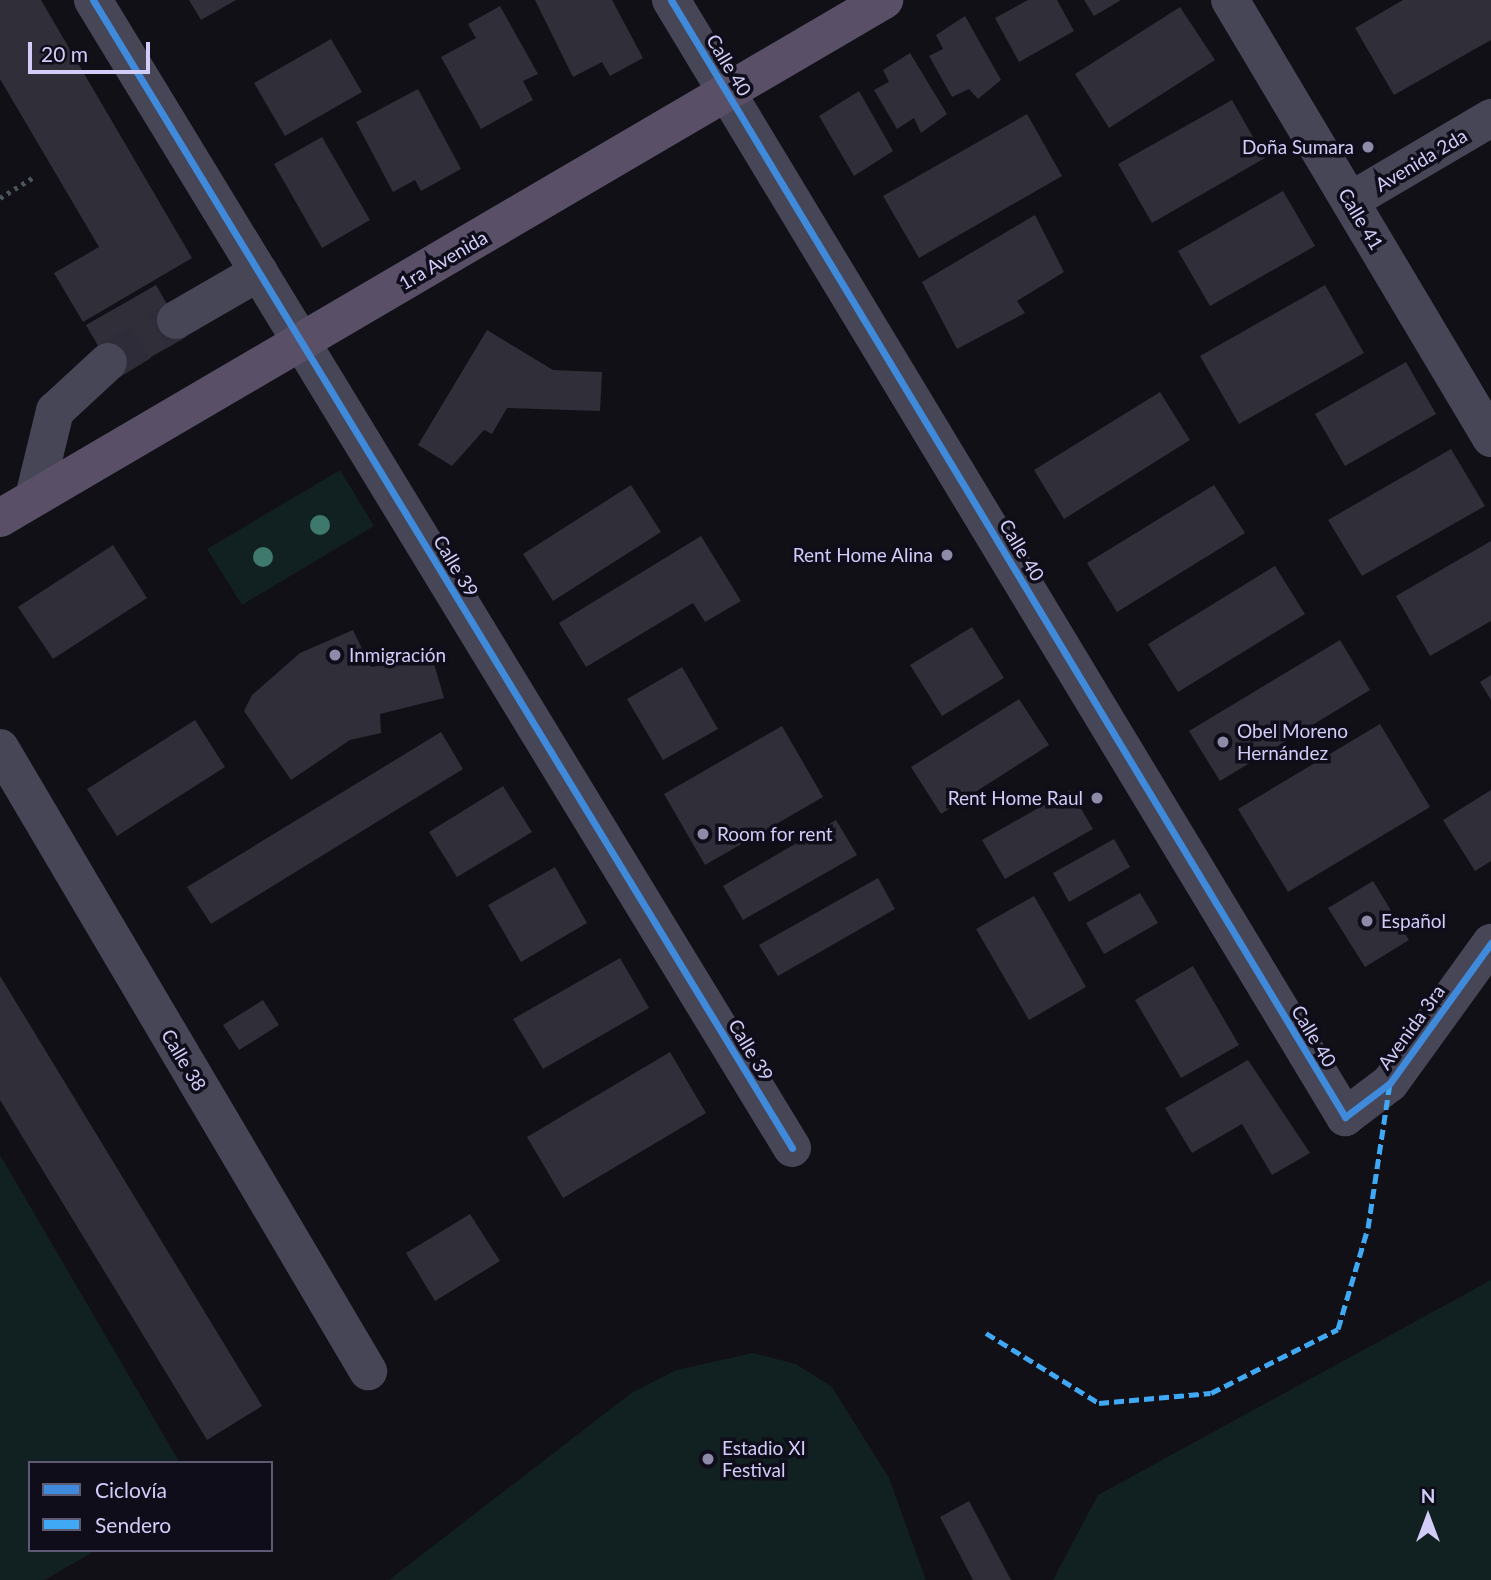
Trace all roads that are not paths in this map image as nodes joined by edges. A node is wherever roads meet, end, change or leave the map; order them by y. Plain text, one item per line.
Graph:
1 (93, 0) edge
2 (671, 0) edge
3 (884, 0) edge
4 (1230, 0) edge
5 (728, 95) junction
6 (1491, 118) edge
7 (1350, 201) junction
8 (259, 272) junction
9 (176, 320) tunnel mouth
10 (301, 342) junction
11 (107, 362) tunnel mouth
12 (1491, 438) edge
13 (34, 497) junction
14 (0, 518) edge
15 (0, 748) edge
16 (1491, 943) edge
17 (1345, 1117) joint
18 (792, 1148) dead end
19 (368, 1371) dead end

1 - 8 street, Calle 39
2 - 5 street, Calle 40
3 - 5 main road, 1ra Avenida
4 - 7 street, Calle 41
5 - 10 main road, 1ra Avenida
5 - 17 street, Calle 40
6 - 7 street, Avenida 2da
7 - 12 street, Calle 41
8 - 9 street
8 - 10 street, Calle 39
10 - 13 main road, 1ra Avenida
10 - 18 street, Calle 39
11 - 13 street
13 - 14 main road, 1ra Avenida
15 - 19 street, Calle 38
16 - 17 street, Avenida 3ra

